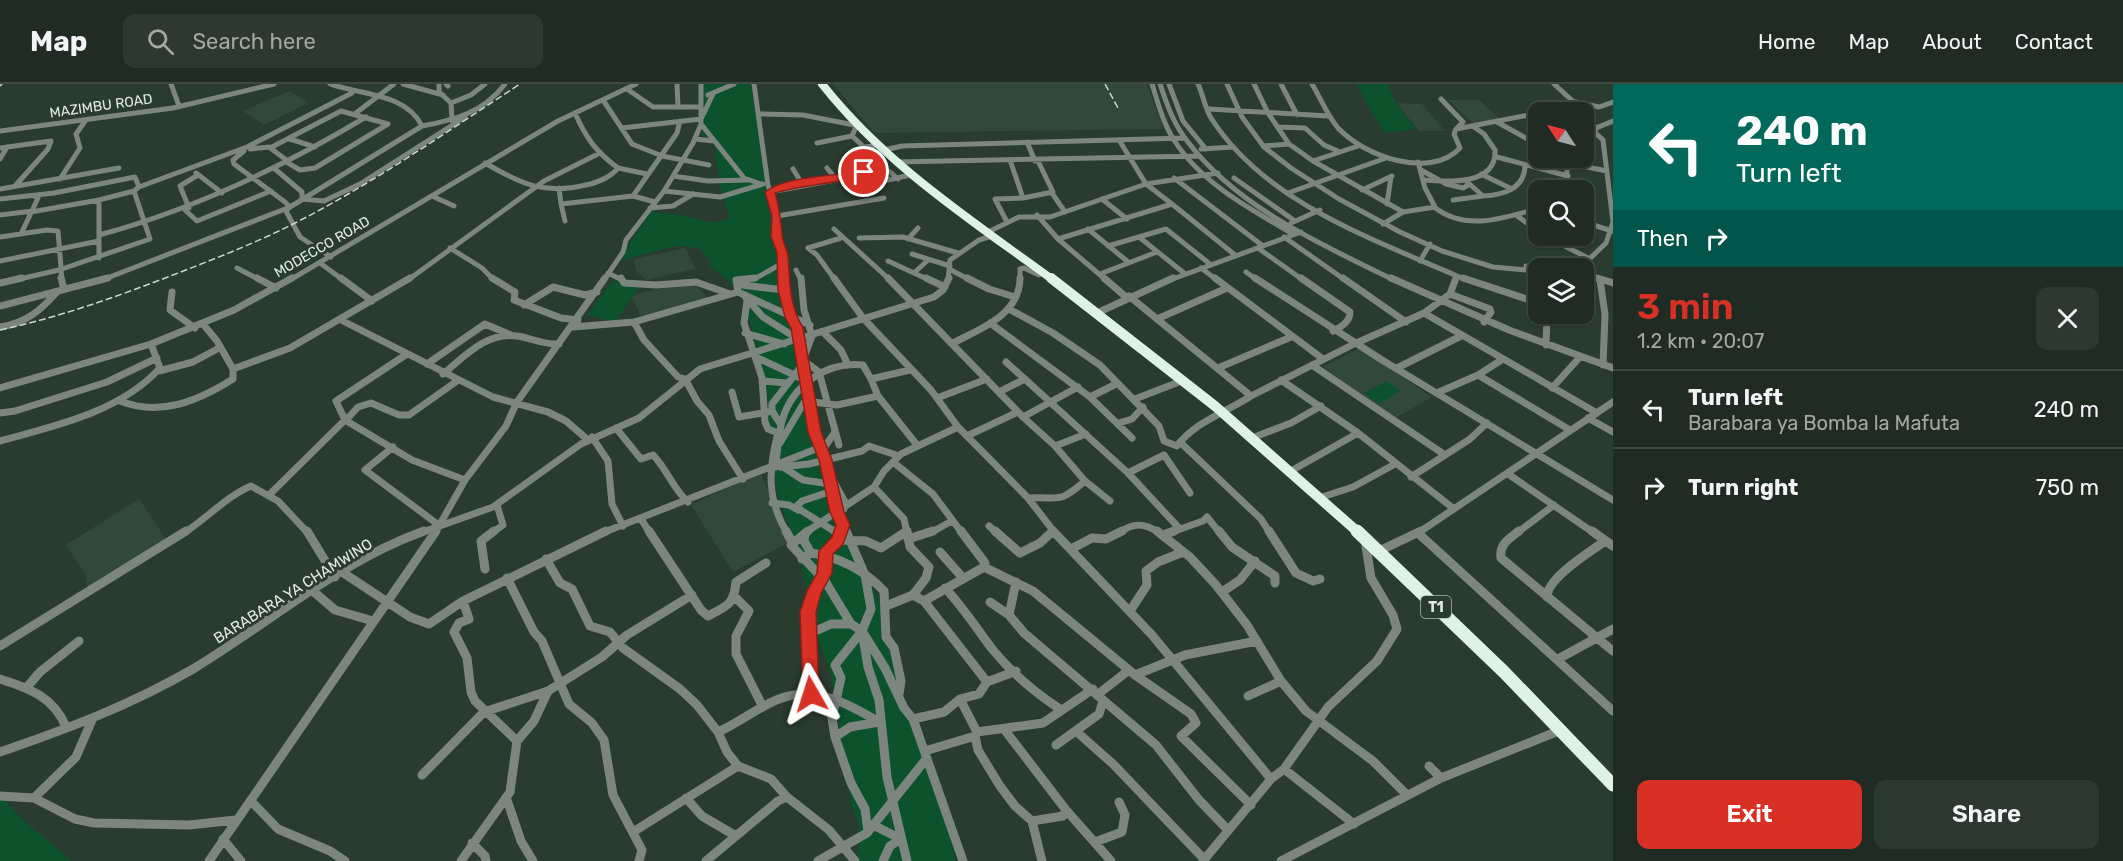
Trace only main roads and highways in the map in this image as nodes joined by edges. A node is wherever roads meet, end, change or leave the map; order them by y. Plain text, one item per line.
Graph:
1 (822, 84) edge
2 (1613, 785) edge

1 - 2 highway, T1

